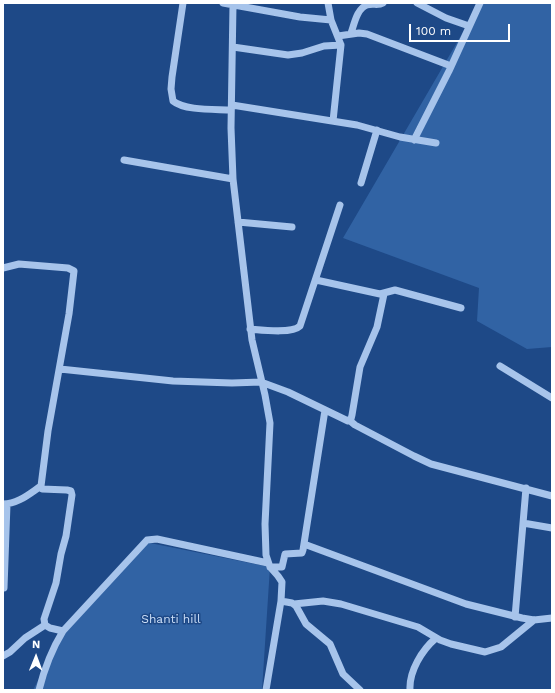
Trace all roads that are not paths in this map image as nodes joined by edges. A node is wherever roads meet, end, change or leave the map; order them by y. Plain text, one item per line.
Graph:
1 (183, 3) edge
2 (223, 3) edge
3 (328, 3) edge
4 (384, 3) edge
5 (417, 3) edge
6 (480, 3) edge
7 (233, 5) junction
8 (331, 20) junction
9 (469, 26) junction
10 (351, 33) junction
11 (338, 36) junction
12 (341, 45) junction
13 (233, 47) junction
14 (452, 66) junction
15 (232, 107) junction
16 (333, 122) junction
17 (377, 130) junction
18 (414, 140) junction
19 (436, 143) dead end
20 (124, 160) dead end
21 (233, 179) junction
22 (361, 183) dead end
23 (340, 205) dead end
24 (238, 222) junction
25 (292, 227) dead end
26 (3, 268) edge
27 (316, 280) junction
28 (384, 294) junction
29 (461, 308) dead end
30 (250, 330) junction
31 (500, 366) dead end
32 (60, 369) junction
33 (262, 382) junction
34 (552, 398) edge
35 (325, 410) junction
36 (350, 420) junction
37 (41, 486) junction
38 (526, 488) junction
39 (552, 496) edge
40 (5, 504) edge
41 (523, 523) junction
42 (552, 528) edge
43 (304, 544) junction
44 (269, 565) junction
45 (4, 588) dead end
46 (281, 601) junction
47 (294, 604) junction
48 (515, 617) junction
49 (552, 618) edge
50 (534, 620) junction
51 (45, 625) junction
52 (63, 631) junction
53 (436, 638) junction
54 (3, 656) edge
55 (39, 690) edge
56 (266, 690) edge
57 (360, 690) edge
58 (410, 690) edge

1 - 15 street
2 - 7 street
3 - 8 street
4 - 10 street
5 - 9 street
6 - 9 street
7 - 8 street
7 - 13 street
8 - 11 street
9 - 14 street
10 - 11 street
10 - 14 street
11 - 12 street
12 - 13 street
12 - 16 street
13 - 15 street
14 - 18 street
15 - 16 street
15 - 21 street
16 - 17 street
17 - 18 street
17 - 22 street
18 - 19 street
20 - 21 street
21 - 24 street
23 - 27 street
24 - 25 street
24 - 30 street
26 - 32 street
27 - 28 street
27 - 30 street
28 - 29 street
28 - 36 street
30 - 33 street
31 - 34 street
32 - 33 street
32 - 37 street
33 - 35 street
33 - 44 street
35 - 36 street
35 - 43 street
36 - 38 street
37 - 40 street
37 - 51 street
38 - 39 street
38 - 41 street
40 - 45 street
41 - 42 street
41 - 48 street
43 - 44 street
43 - 48 street
44 - 46 street
44 - 52 street
46 - 47 street
46 - 56 street
47 - 53 street
47 - 57 street
48 - 50 street
49 - 50 street
50 - 53 street
51 - 52 street
51 - 54 street
52 - 55 street
53 - 58 street

